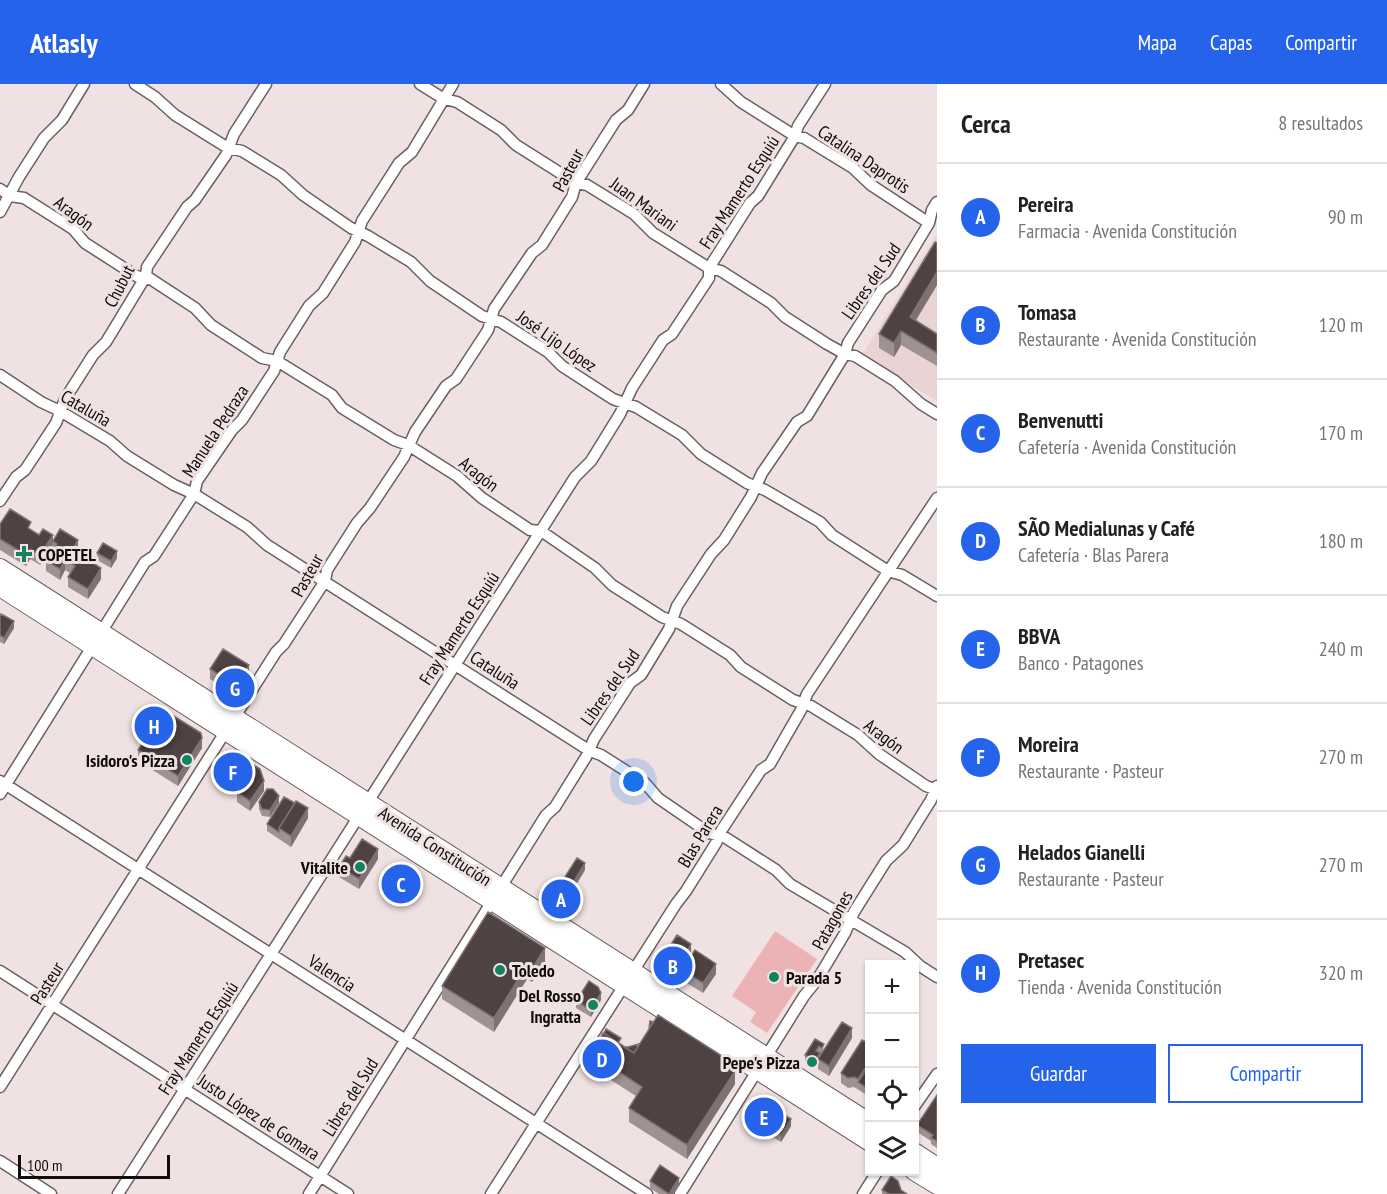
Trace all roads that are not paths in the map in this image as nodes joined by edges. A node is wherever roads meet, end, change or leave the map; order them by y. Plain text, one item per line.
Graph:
1 (84, 84) edge
2 (135, 84) edge
3 (266, 84) edge
4 (420, 84) edge
5 (453, 84) edge
6 (644, 84) edge
7 (721, 84) edge
8 (825, 84) edge
9 (444, 99) junction
10 (795, 136) junction
11 (228, 148) junction
12 (576, 183) junction
13 (0, 189) edge
14 (10, 196) junction
15 (937, 202) edge
16 (0, 212) edge
17 (929, 223) junction
18 (358, 232) junction
19 (709, 268) junction
20 (146, 276) junction
21 (491, 319) junction
22 (845, 354) junction
23 (277, 361) junction
24 (0, 375) edge
25 (624, 403) junction
26 (60, 411) junction
27 (937, 414) edge
28 (408, 445) junction
29 (756, 486) junction
30 (194, 494) junction
31 (937, 498) edge
32 (0, 501) edge
33 (541, 531) junction
34 (0, 568) edge
35 (888, 571) junction
36 (325, 581) junction
37 (0, 587) edge
38 (937, 596) edge
39 (672, 621) junction
40 (96, 639) junction
41 (456, 664) junction
42 (803, 704) junction
43 (230, 724) junction
44 (590, 751) junction
45 (2, 786) edge
46 (936, 788) edge
47 (362, 809) junction
48 (718, 836) junction
49 (138, 869) junction
50 (495, 894) junction
51 (851, 920) junction
52 (272, 954) junction
53 (0, 971) edge
54 (937, 977) edge
55 (629, 979) junction
56 (52, 1005) junction
57 (405, 1040) junction
58 (762, 1064) junction
59 (937, 1074) edge
60 (0, 1087) edge
61 (185, 1090) junction
62 (919, 1101) edge
63 (868, 1122) edge
64 (536, 1123) junction
65 (865, 1138) edge
66 (919, 1155) edge
67 (0, 1161) edge
68 (937, 1167) edge
69 (919, 1174) edge
70 (320, 1176) junction
71 (874, 1176) edge
72 (937, 1185) edge
73 (51, 1194) edge
74 (118, 1194) edge
75 (309, 1194) edge
76 (348, 1194) edge
77 (491, 1194) edge
78 (647, 1194) edge
79 (680, 1194) edge
80 (863, 1194) edge

1 - 14 street
2 - 11 street, José Lijo López
3 - 11 street, Chubut
4 - 9 street, Juan Mariani
5 - 9 street, Manuela Pedraza
6 - 12 street, Pasteur
7 - 10 street, Catalina Daprotis
8 - 10 street, Fray Mamerto Esquiú
9 - 12 street, Juan Mariani
9 - 18 street, Manuela Pedraza
10 - 17 street, Catalina Daprotis
10 - 19 street, Fray Mamerto Esquiú
11 - 18 street, José Lijo López
11 - 20 street, Chubut
12 - 19 street, Juan Mariani
12 - 21 street, Pasteur
13 - 14 street, Aragón
14 - 16 street
14 - 20 street, Aragón
15 - 17 street, Libres del Sud
17 - 22 street, Libres del Sud
18 - 21 street, José Lijo López
18 - 23 street, Manuela Pedraza
19 - 22 street, Juan Mariani
19 - 25 street, Fray Mamerto Esquiú
20 - 23 street, Aragón
20 - 26 street, Chubut
21 - 25 street, José Lijo López
21 - 28 street, Pasteur
22 - 27 street, Juan Mariani
22 - 29 street, Libres del Sud
23 - 28 street, Aragón
23 - 30 street, Manuela Pedraza
24 - 26 street, Cataluña
25 - 29 street, José Lijo López
25 - 33 street, Fray Mamerto Esquiú
26 - 30 street, Cataluña
26 - 32 street, Chubut
28 - 33 street, Aragón
28 - 36 street, Pasteur
29 - 35 street, José Lijo López
29 - 39 street, Libres del Sud
30 - 36 street, Cataluña
30 - 40 street, Manuela Pedraza
31 - 35 street, Blas Parera
33 - 39 street, Aragón
33 - 41 street, Fray Mamerto Esquiú
34 - 40 main road, Avenida Constitución
35 - 38 street, José Lijo López
35 - 42 street, Blas Parera
36 - 41 street, Cataluña
36 - 43 street, Pasteur
37 - 40 main road, Avenida Constitución
39 - 42 street, Aragón
39 - 44 street, Libres del Sud
40 - 43 main road, Avenida Constitución
40 - 45 street, Manuela Pedraza
41 - 44 street, Cataluña
41 - 47 street, Fray Mamerto Esquiú
42 - 46 street, Aragón
42 - 48 street, Blas Parera
43 - 47 main road, Avenida Constitución
43 - 49 street, Pasteur
44 - 48 street, Cataluña
44 - 50 street, Libres del Sud
45 - 49 street, Valencia
46 - 51 street, Patagones
47 - 50 main road, Avenida Constitución
47 - 52 street, Fray Mamerto Esquiú
48 - 51 street, Cataluña
48 - 55 street, Blas Parera
49 - 52 street, Valencia
49 - 56 street, Pasteur
50 - 55 main road, Avenida Constitución
50 - 57 street, Libres del Sud
51 - 54 street, Cataluña
51 - 58 street, Patagones
52 - 57 street, Valencia
52 - 61 street, Fray Mamerto Esquiú
53 - 56 street, Justo López de Gomara
55 - 58 main road, Avenida Constitución
55 - 64 street, Blas Parera
56 - 60 street, Pasteur
56 - 61 street, Justo López de Gomara
57 - 64 street, Valencia
57 - 70 street, Libres del Sud
58 - 63 main road, Avenida Constitución
58 - 65 main road, Avenida Constitución
58 - 79 street, Patagones
59 - 62 street
61 - 70 street, Justo López de Gomara
61 - 74 street, Fray Mamerto Esquiú
64 - 77 street, Blas Parera
64 - 78 street, Valencia
66 - 68 main road
67 - 73 street
69 - 72 main road
70 - 75 street, Libres del Sud
70 - 76 street, Justo López de Gomara
71 - 80 street

